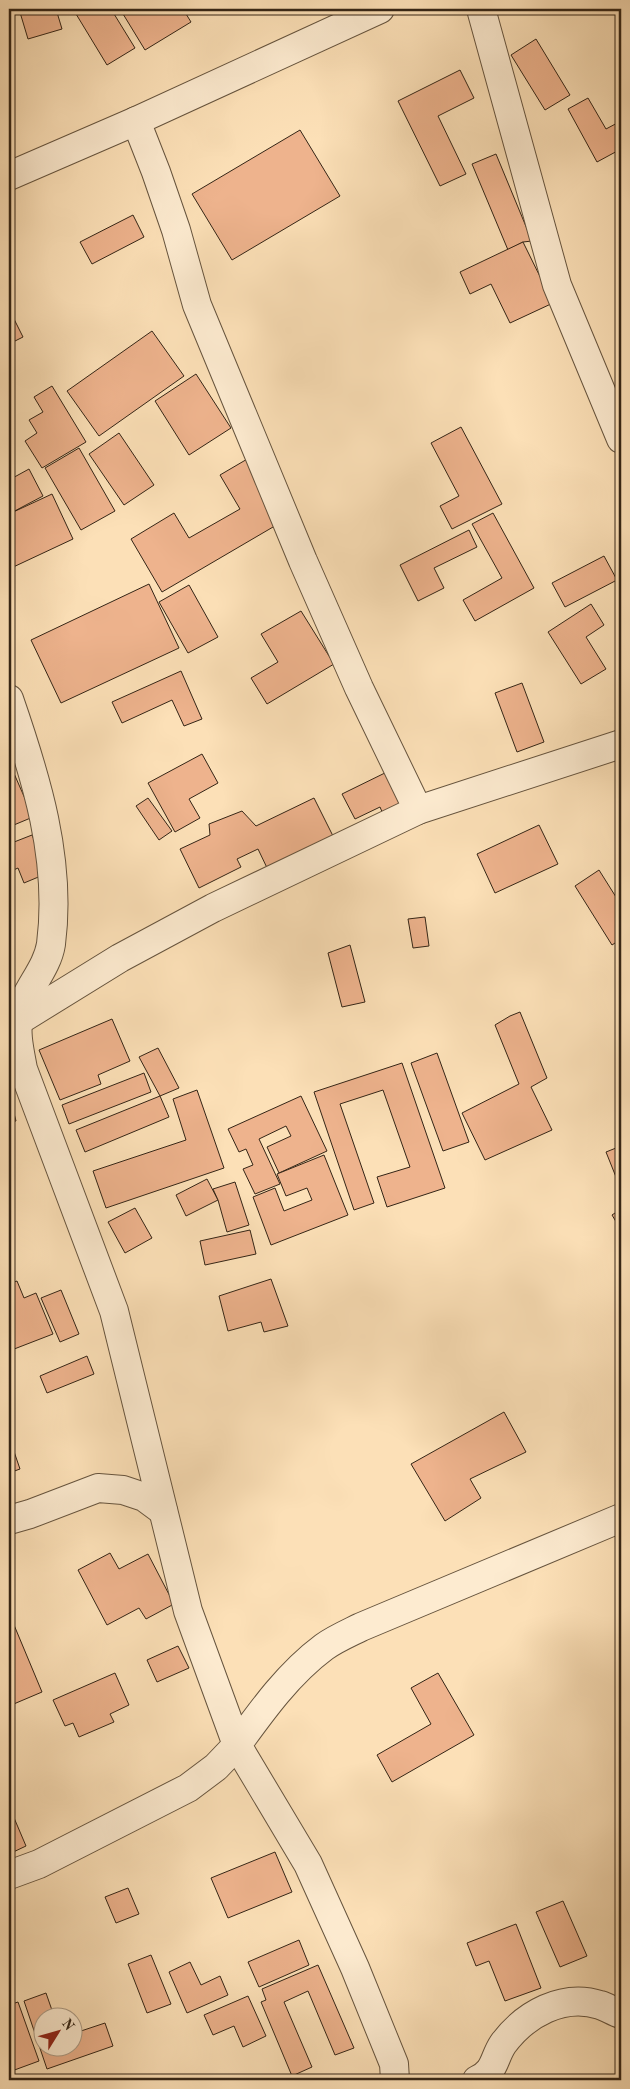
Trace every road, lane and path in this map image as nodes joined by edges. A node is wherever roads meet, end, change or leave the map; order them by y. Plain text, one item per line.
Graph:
1 (380, 9) edge
2 (481, 9) edge
3 (136, 121) junction
4 (9, 176) edge
5 (621, 439) edge
6 (9, 699) edge
7 (621, 744) edge
8 (418, 810) junction
9 (13, 1022) edge
10 (163, 1511) junction
11 (621, 1518) edge
12 (9, 1520) edge
13 (238, 1744) junction
14 (9, 1875) edge
15 (621, 2014) edge
16 (395, 2080) edge
17 (477, 2080) edge

1 - 3 street
2 - 5 street
3 - 4 street
3 - 8 street
6 - 9 street
7 - 8 street
8 - 9 street
9 - 10 street
10 - 12 street
10 - 13 street
11 - 13 street
13 - 14 street
13 - 16 street
15 - 17 street

